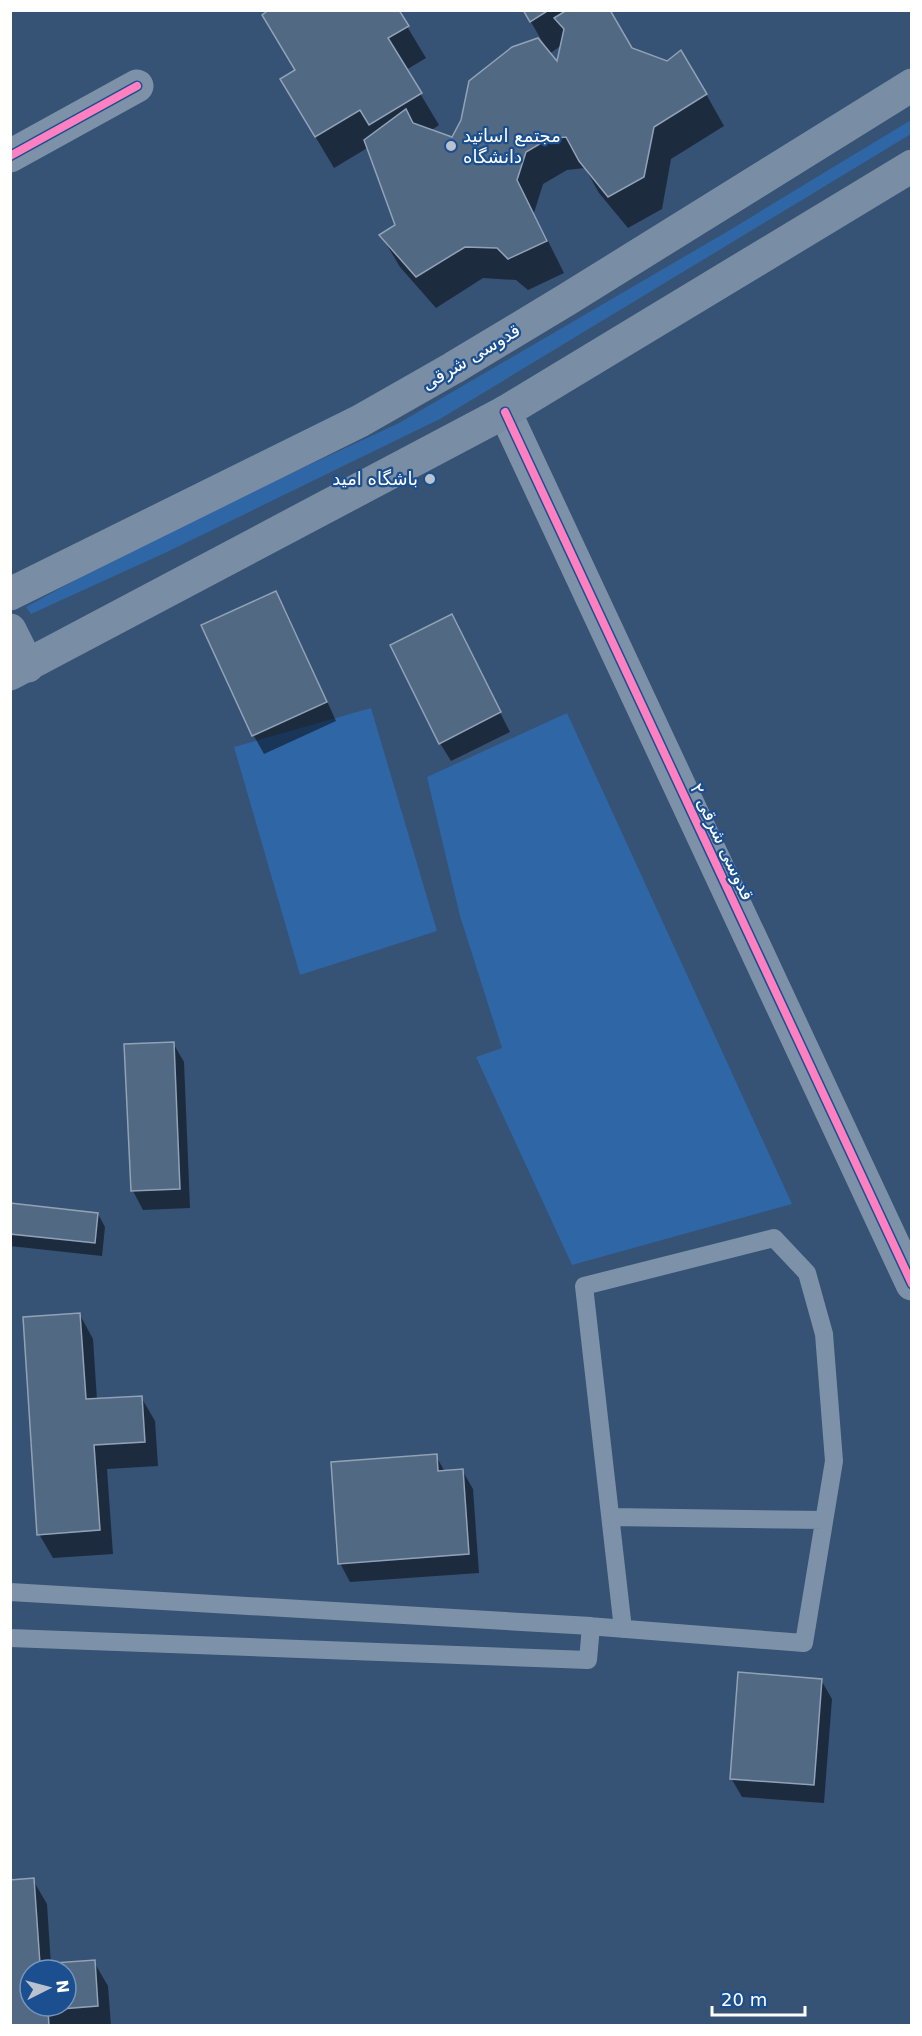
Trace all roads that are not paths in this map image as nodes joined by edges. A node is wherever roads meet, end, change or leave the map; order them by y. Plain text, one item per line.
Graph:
1 (912, 85) edge
2 (137, 86) dead end
3 (10, 156) edge
4 (912, 166) edge
5 (506, 412) junction
6 (10, 594) edge
7 (10, 630) edge
8 (19, 670) edge
9 (912, 1284) edge
10 (611, 1517) junction
11 (824, 1520) junction
12 (10, 1592) edge
13 (588, 1626) junction
14 (623, 1629) junction
15 (10, 1638) edge

1 - 6 main road, قدوسی شرقی
2 - 3 street
4 - 5 main road
5 - 8 main road
5 - 9 street, قدوسی شرقی ۲
7 - 8 main road
10 - 11 lane
10 - 11 lane
10 - 14 lane
11 - 14 lane
12 - 13 lane
13 - 14 lane
13 - 15 lane

